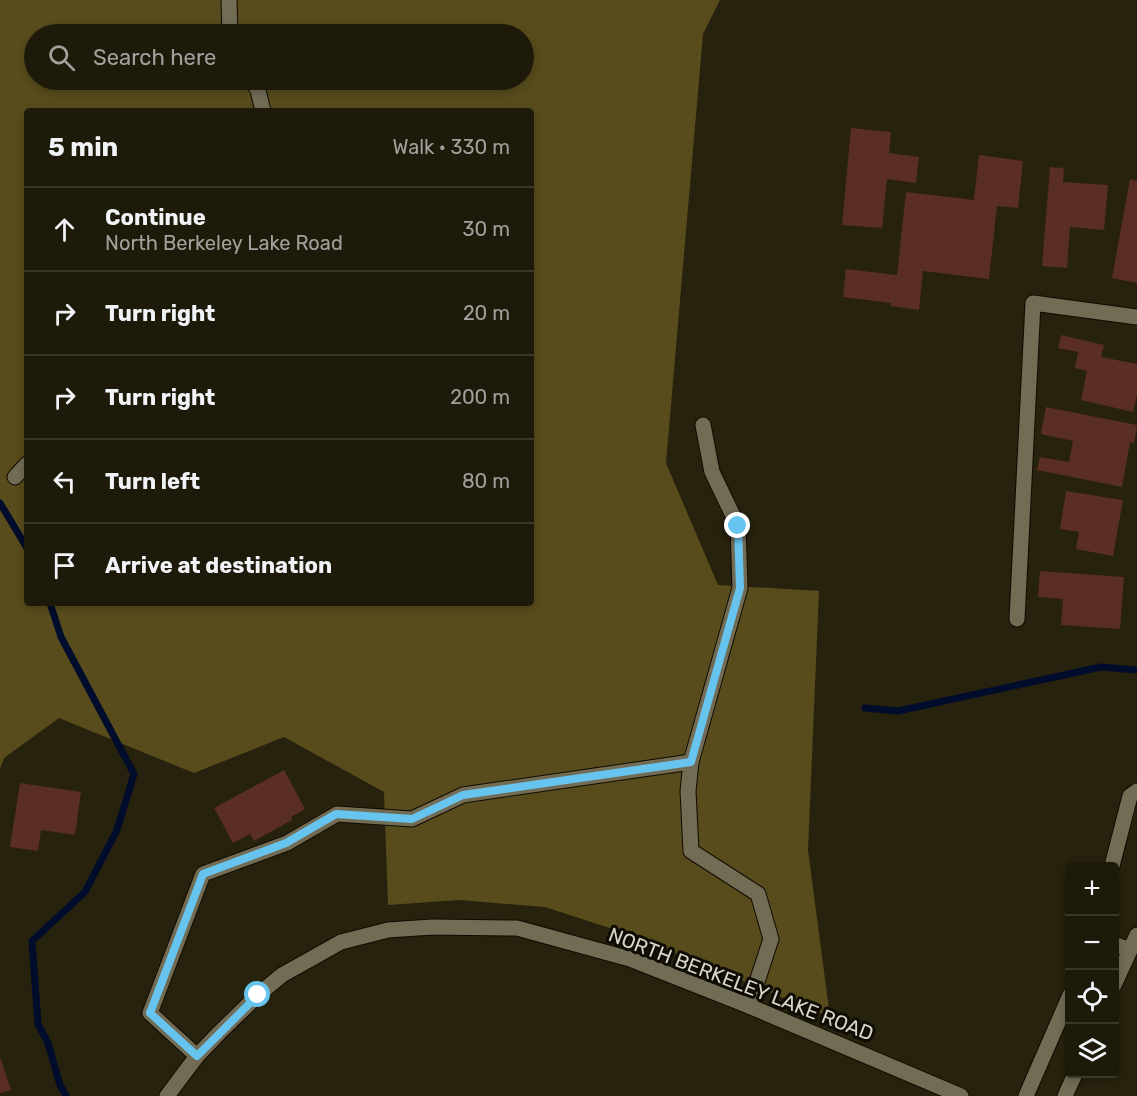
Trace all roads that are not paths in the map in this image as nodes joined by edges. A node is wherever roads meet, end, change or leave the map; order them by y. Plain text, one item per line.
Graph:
1 (229, 0) edge
2 (230, 24) edge
3 (258, 90) edge
4 (262, 108) edge
5 (1137, 317) edge
6 (702, 425) dead end
7 (24, 467) edge
8 (15, 477) dead end
9 (1017, 620) dead end
10 (691, 762) junction
11 (1137, 791) edge
12 (1113, 862) edge
13 (1137, 935) edge
14 (1119, 946) edge
15 (1130, 950) junction
16 (1119, 974) edge
17 (749, 1006) junction
18 (1065, 1006) edge
19 (197, 1056) junction
20 (1073, 1078) edge
21 (167, 1096) edge
22 (961, 1096) edge
23 (1026, 1096) edge
24 (1065, 1096) edge

1 - 2 street
3 - 4 street
5 - 9 street
6 - 10 street
7 - 8 street
10 - 17 street
10 - 19 street
11 - 12 street
13 - 15 street
14 - 15 street
15 - 16 street
17 - 19 street, NORTH BERKELEY LAKE ROAD
17 - 22 street, NORTH BERKELEY LAKE ROAD
18 - 23 street
19 - 21 street, NORTH BERKELEY LAKE ROAD
20 - 24 street

